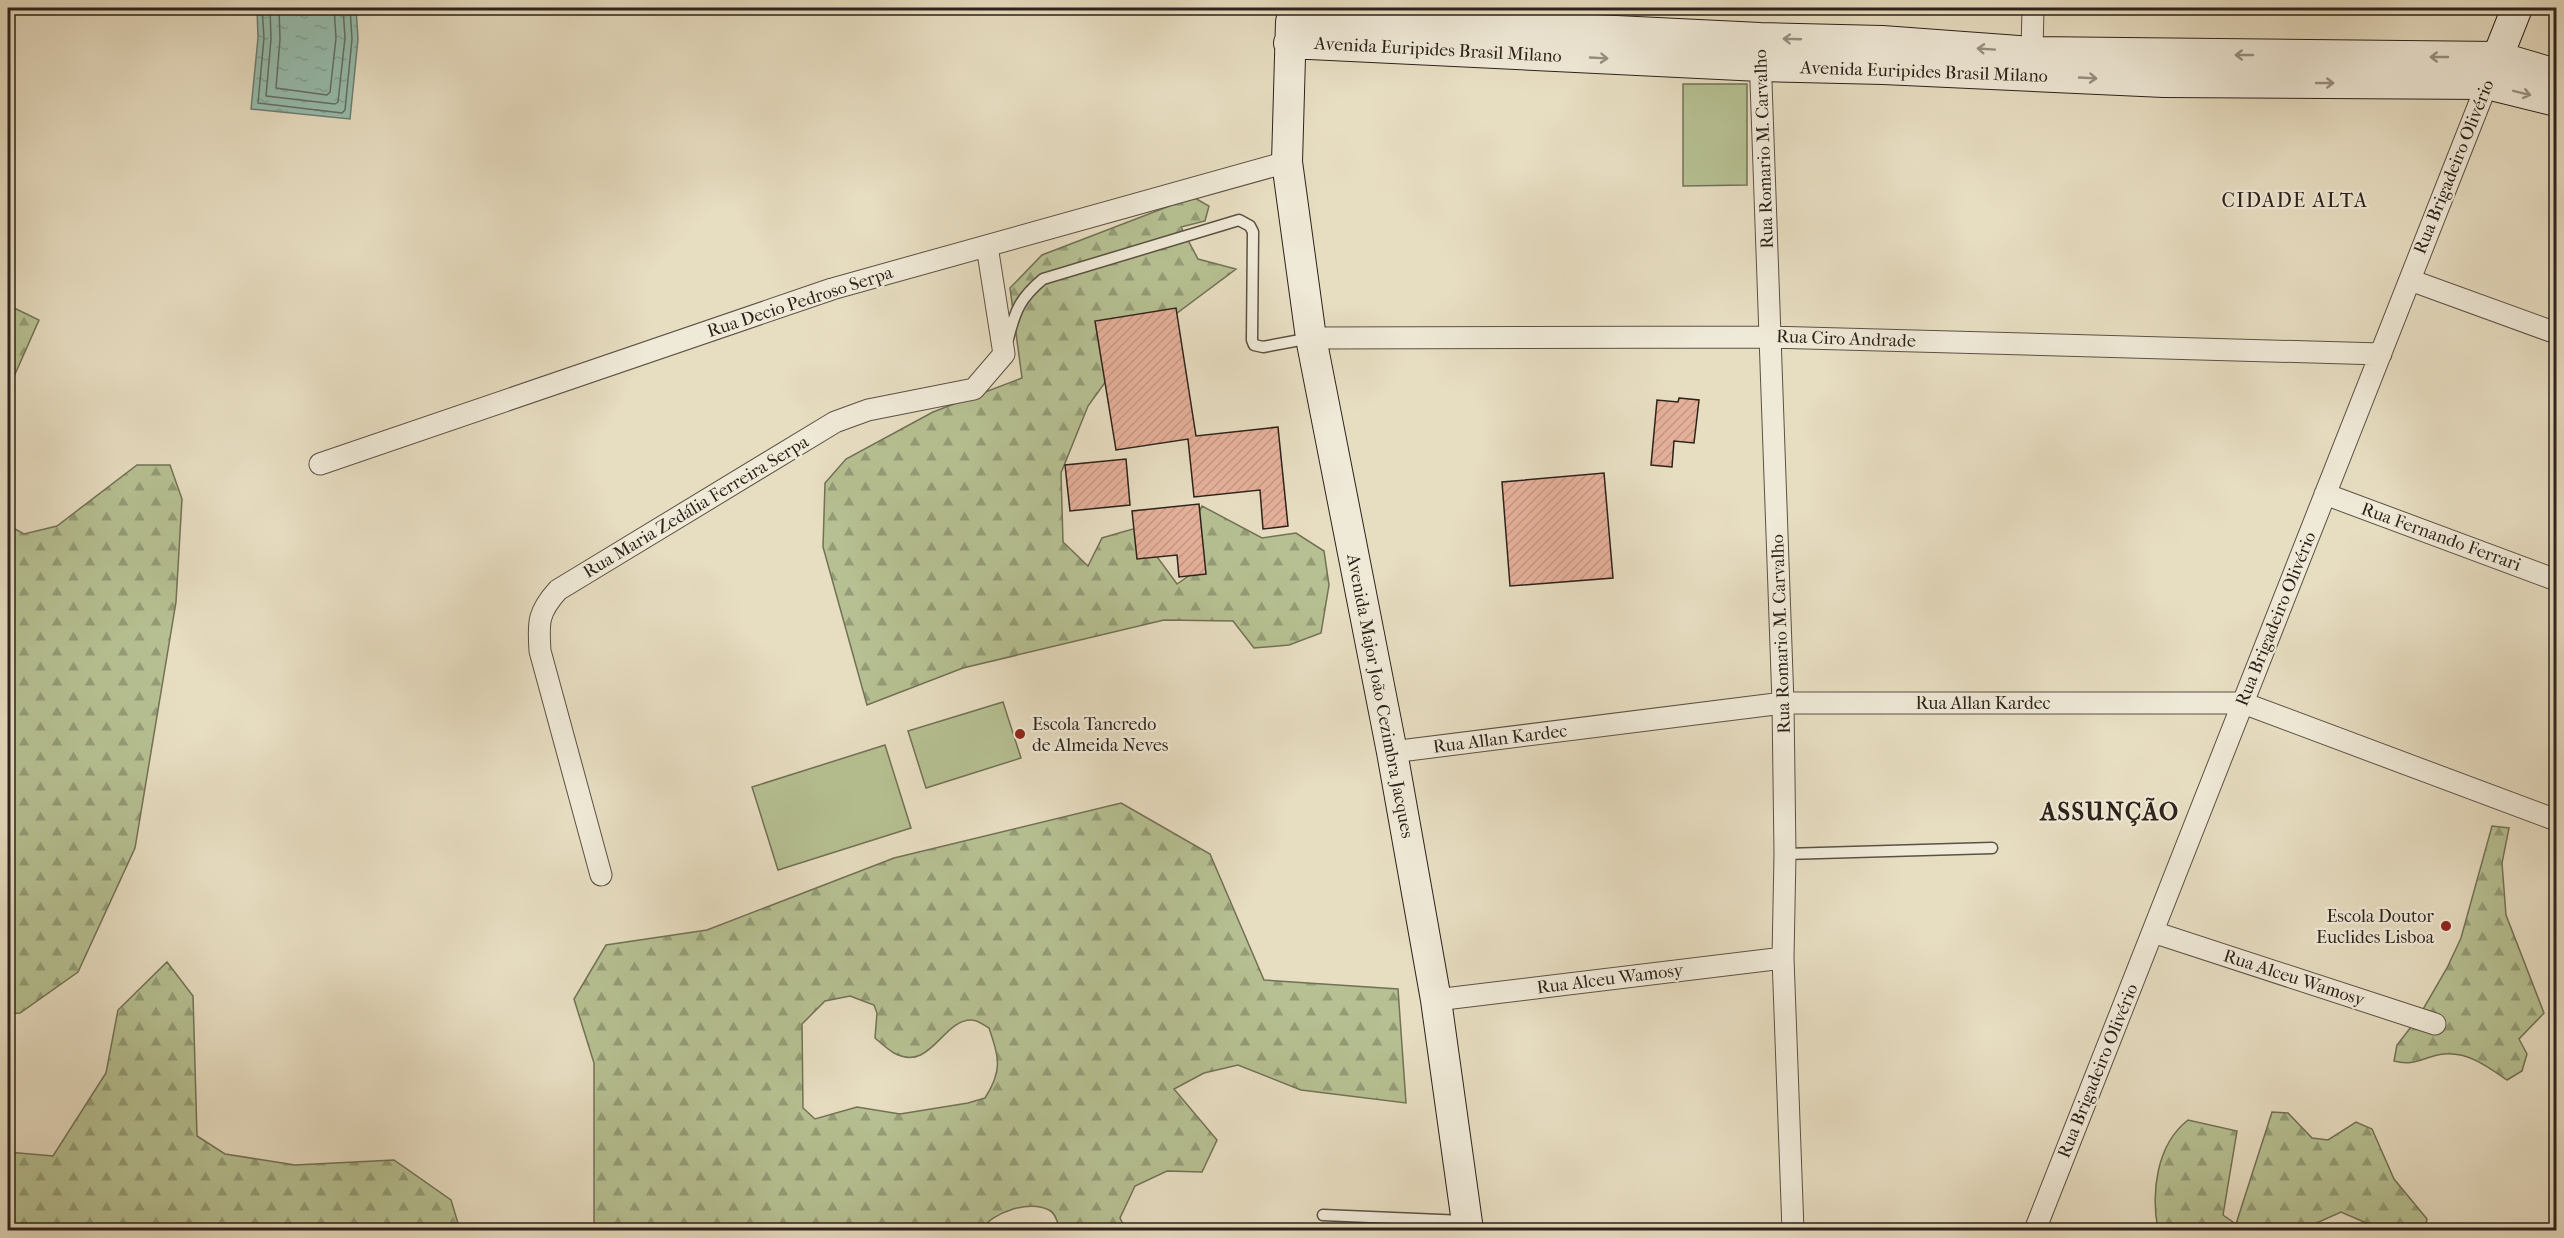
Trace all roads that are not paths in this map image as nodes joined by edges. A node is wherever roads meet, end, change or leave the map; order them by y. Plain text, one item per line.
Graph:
1 (2033, 8) edge
2 (2517, 8) edge
3 (1291, 22) edge
4 (1760, 52) junction
5 (2032, 52) junction
6 (1882, 55) junction
7 (2498, 57) junction
8 (2165, 68) junction
9 (2556, 74) edge
10 (2487, 84) junction
11 (2556, 101) edge
12 (1287, 162) junction
13 (987, 246) junction
14 (2410, 280) junction
15 (2556, 333) edge
16 (1772, 337) junction
17 (1311, 338) junction
18 (1004, 354) junction
19 (2381, 354) junction
20 (320, 464) dead end
21 (2325, 494) junction
22 (2556, 580) edge
23 (1784, 703) junction
24 (2243, 703) junction
25 (1392, 752) junction
26 (2556, 820) edge
27 (1992, 848) dead end
28 (1785, 854) junction
29 (601, 875) dead end
30 (2153, 932) junction
31 (1783, 958) junction
32 (1436, 1000) junction
33 (2435, 1023) dead end
34 (1323, 1215) dead end
35 (1467, 1226) edge
36 (1793, 1230) edge
37 (2035, 1230) edge

1 - 5 street
2 - 7 main road, Rua Brigadeiro Olivério
3 - 4 main road, Avenida Euripides Brasil Milano
3 - 12 main road, Avenida Major João Cezimbra Jacques
4 - 6 main road, Avenida Euripides Brasil Milano
4 - 16 street, Rua Romario M. Carvalho
5 -> 6 main road, Avenida Euripides Brasil Milano
5 - 8 main road, Avenida Euripides Brasil Milano
6 -> 8 main road, Avenida Euripides Brasil Milano
7 -> 8 main road, Avenida Euripides Brasil Milano
7 - 9 main road, Avenida Euripides Brasil Milano
7 - 10 main road, Rua Brigadeiro Olivério
8 -> 10 main road, Avenida Euripides Brasil Milano
10 -> 11 main road, Avenida Euripides Brasil Milano
10 - 14 street, Rua Brigadeiro Olivério
12 - 13 street, Rua Decio Pedroso Serpa
12 - 17 main road, Avenida Major João Cezimbra Jacques
13 - 18 street
13 - 20 street, Rua Decio Pedroso Serpa
14 - 15 street
14 - 19 street, Rua Brigadeiro Olivério
16 - 17 street, Rua Ciro Andrade
16 - 19 street, Rua Ciro Andrade
16 - 23 street, Rua Romario M. Carvalho
17 - 18 lane
17 - 25 main road, Avenida Major João Cezimbra Jacques
18 - 29 street, Rua Maria Zedália Ferreira Serpa
19 - 21 street, Rua Brigadeiro Olivério
21 - 22 street, Rua Fernando Ferrari
21 - 24 street, Rua Brigadeiro Olivério
23 - 24 street, Rua Allan Kardec
23 - 25 street, Rua Allan Kardec
23 - 28 street, Rua Romario M. Carvalho
24 - 26 street, Rua Allan Kardec
24 - 30 street, Rua Brigadeiro Olivério
25 - 32 main road, Avenida Major João Cezimbra Jacques
27 - 28 lane
28 - 31 street, Rua Romario M. Carvalho
30 - 33 street, Rua Alceu Wamosy
30 - 37 street, Rua Brigadeiro Olivério
31 - 32 street, Rua Alceu Wamosy
31 - 36 street, Rua Romario M. Carvalho
32 - 35 main road, Avenida Major João Cezimbra Jacques
34 - 35 lane

